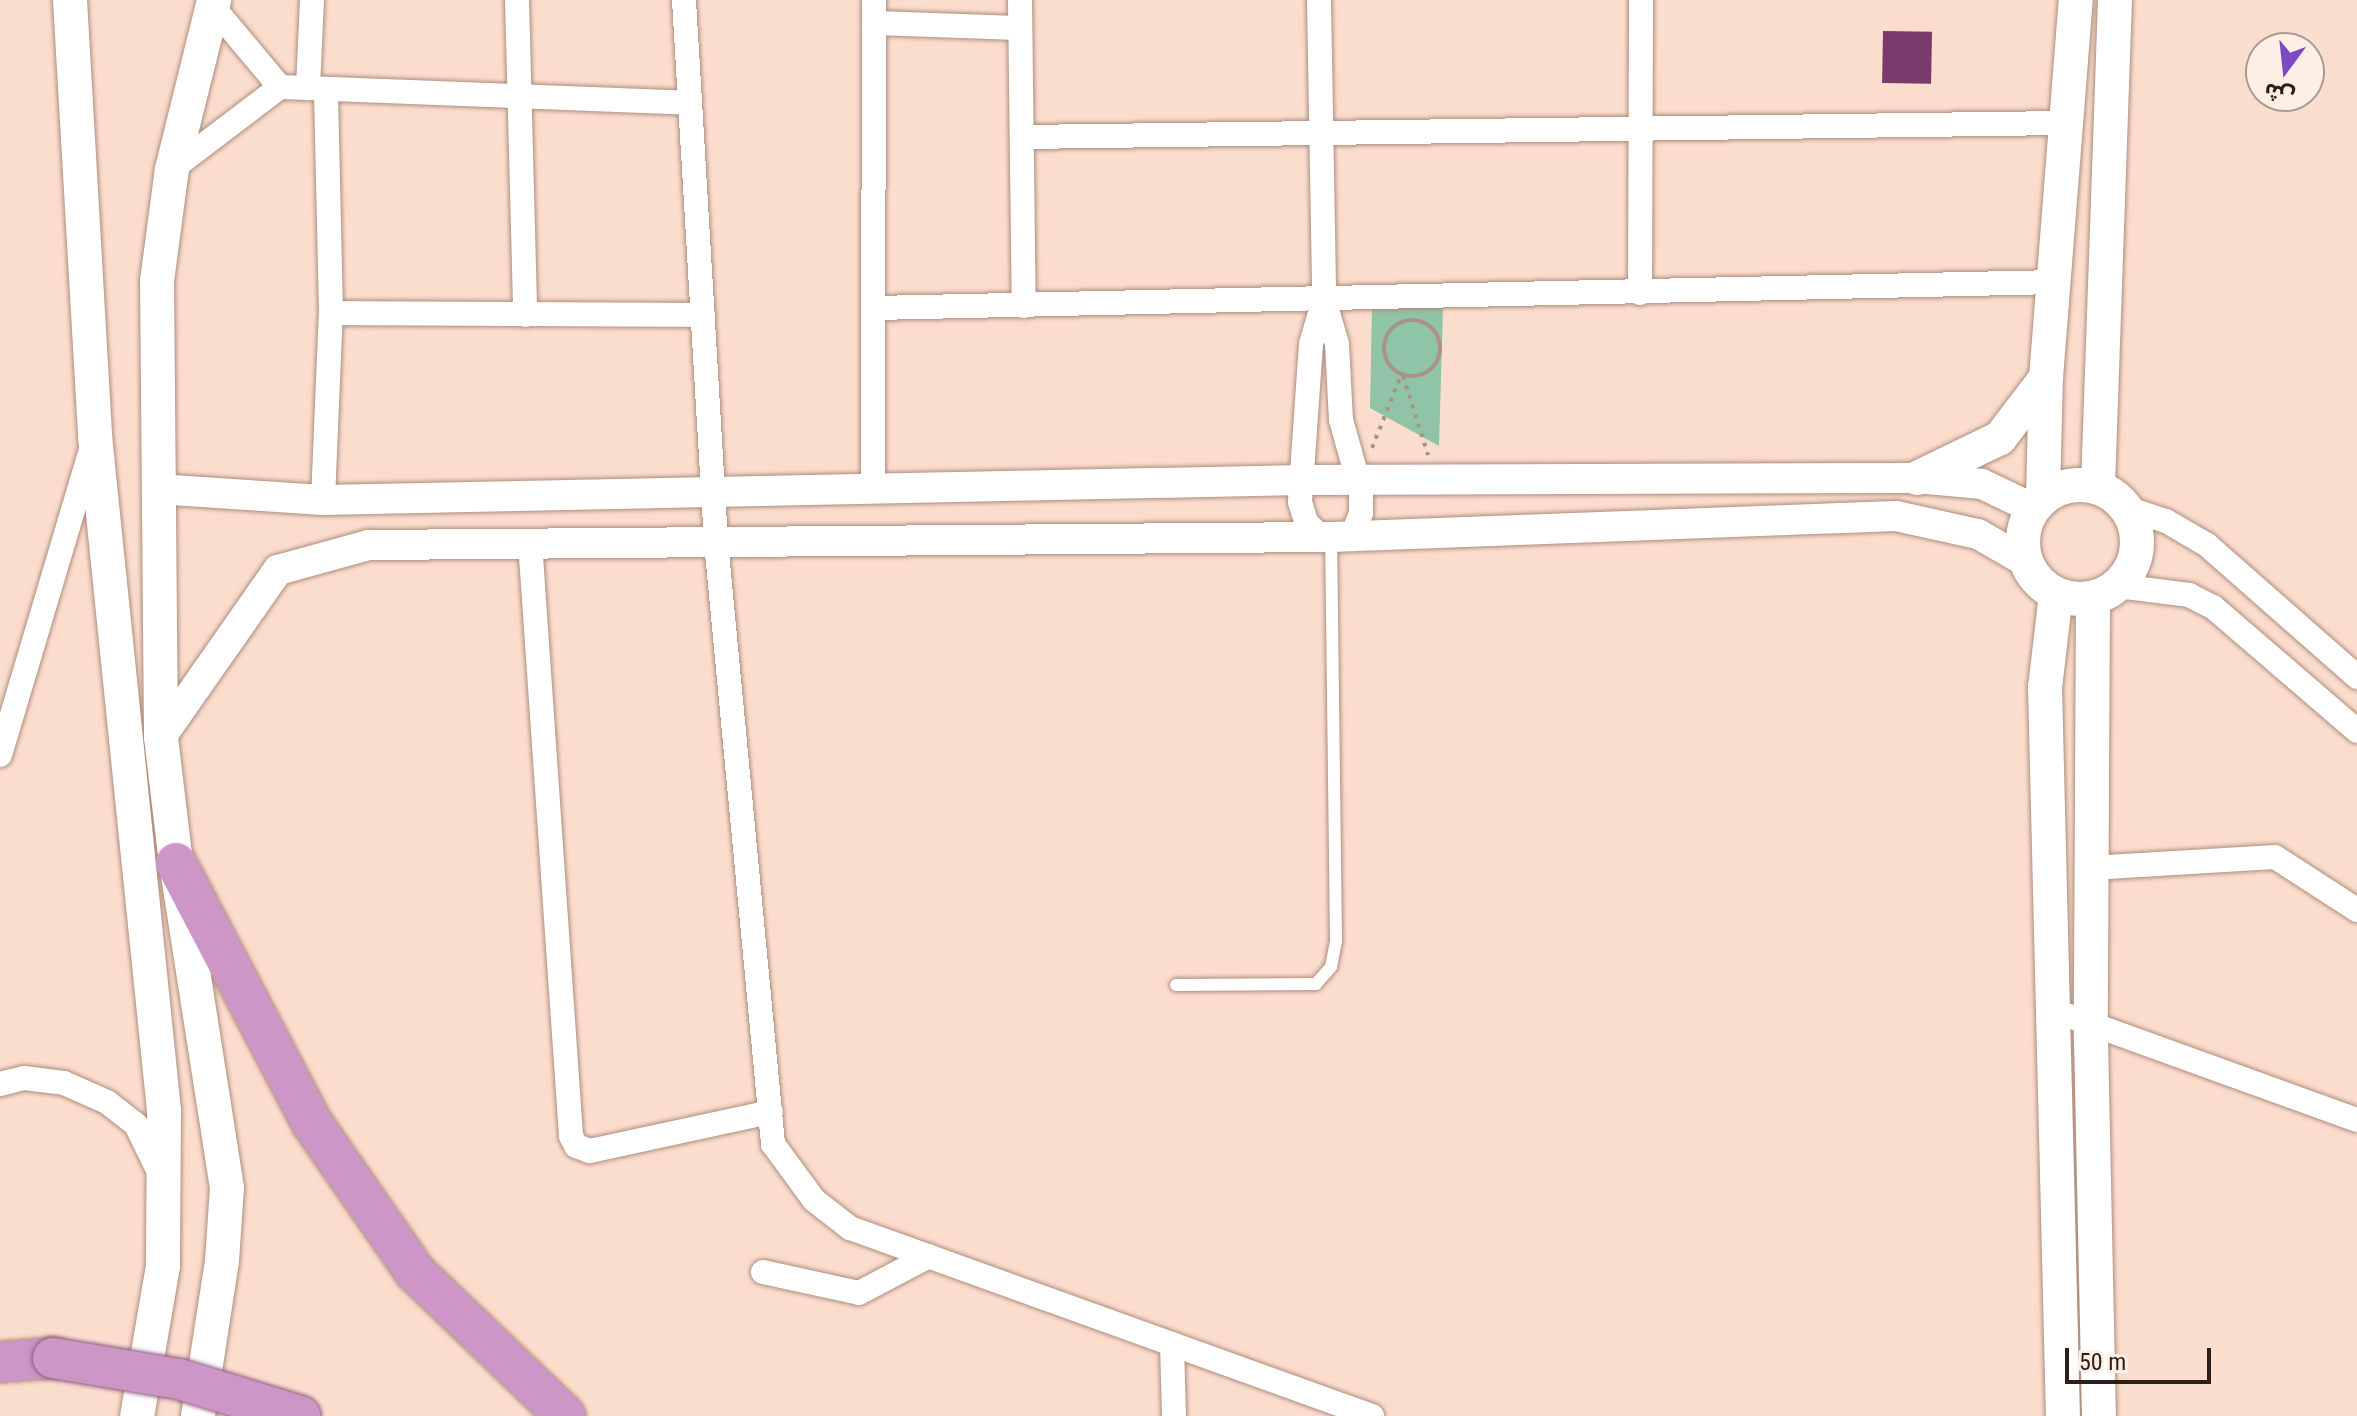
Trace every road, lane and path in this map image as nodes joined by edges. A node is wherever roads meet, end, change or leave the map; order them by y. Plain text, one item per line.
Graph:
1 (70, 0) edge
2 (312, 0) edge
3 (517, 0) edge
4 (684, 0) edge
5 (1020, 0) edge
6 (1319, 0) edge
7 (1641, 0) edge
8 (2076, 0) edge
9 (2115, 0) edge
10 (213, 3) edge
11 (874, 12) edge
12 (1020, 28) junction
13 (280, 87) junction
14 (317, 89) junction
15 (515, 98) junction
16 (690, 103) junction
17 (2067, 123) junction
18 (1641, 129) junction
19 (1321, 133) junction
20 (1022, 137) junction
21 (172, 169) junction
22 (2055, 282) junction
23 (1640, 293) junction
24 (1324, 299) junction
25 (1024, 306) junction
26 (875, 308) junction
27 (331, 313) junction
28 (525, 315) junction
29 (703, 315) junction
30 (1402, 374) junction
31 (2046, 378) junction
32 (95, 436) junction
33 (1917, 478) junction
34 (1302, 480) junction
35 (1359, 480) junction
36 (1436, 480) junction
37 (2098, 486) junction
38 (157, 489) junction
39 (873, 491) junction
40 (714, 496) junction
41 (323, 500) junction
42 (2037, 503) junction
43 (2129, 509) junction
44 (1334, 537) junction
45 (530, 542) junction
46 (716, 542) junction
47 (2025, 561) junction
48 (2105, 592) junction
49 (2056, 594) junction
50 (2357, 677) edge
51 (2357, 731) edge
52 (161, 737) junction
53 (0, 755) edge
54 (176, 863) junction
55 (2091, 868) junction
56 (2357, 910) edge
57 (1176, 985) dead end
58 (2053, 1010) junction
59 (2091, 1023) junction
60 (0, 1084) edge
61 (771, 1112) junction
62 (2357, 1120) edge
63 (165, 1184) junction
64 (929, 1256) junction
65 (763, 1272) dead end
66 (1172, 1344) junction
67 (0, 1346) edge
68 (53, 1358) junction
69 (0, 1362) edge
70 (137, 1416) edge
71 (198, 1416) edge
72 (300, 1416) edge
73 (565, 1416) edge
74 (1174, 1416) edge
75 (1372, 1416) edge
76 (2063, 1416) edge
77 (2099, 1416) edge

1 - 32 main road
2 - 14 street
3 - 15 street
4 - 16 street
5 - 12 street
6 - 19 street
7 - 18 street
8 - 17 main road
9 - 37 main road
10 - 13 street
10 - 21 main road
11 - 12 street
11 - 26 street
12 - 20 street
13 - 14 street
13 - 21 street
14 - 15 street
14 - 27 street
15 - 16 street
15 - 28 street
16 - 29 street
17 - 18 street
17 - 22 main road
18 - 19 street
18 - 23 street
19 - 20 street
19 - 24 street
20 - 25 street
21 - 38 main road
22 - 23 street
22 - 31 main road
23 - 24 street
24 - 25 street
24 - 34 street
24 - 35 street
25 - 26 street
26 - 39 street
27 - 28 street
27 - 41 street
28 - 29 street
29 - 40 street
30 - 30 path
30 - 35 path
30 - 36 path
31 - 33 main road
31 - 42 main road
32 - 53 street
32 - 63 main road
33 - 36 street
33 - 42 street
34 - 35 street
34 - 39 street
34 - 44 street
35 - 36 street
35 - 44 street
37 - 42 main road
37 - 43 main road
38 - 41 street
38 - 52 main road
39 - 40 street
40 - 41 street
40 - 46 street
42 - 47 main road
43 - 48 main road
43 - 50 street
44 - 46 street
44 - 47 street
44 - 57 lane
45 - 46 street
45 - 52 street
45 - 61 street
46 - 61 street
47 - 49 main road
48 - 49 main road
48 - 51 street
48 - 55 main road
49 - 58 main road
52 - 54 main road
54 - 71 main road
54 - 73 highway
55 - 56 street
55 - 59 main road
58 - 59 street
58 - 76 main road
59 - 62 street
59 - 77 main road
60 - 63 street
61 - 64 street
63 - 70 main road
64 - 65 street
64 - 66 street
66 - 74 street
66 - 75 street
67 - 68 street
68 - 69 highway
68 - 72 highway, bridge

